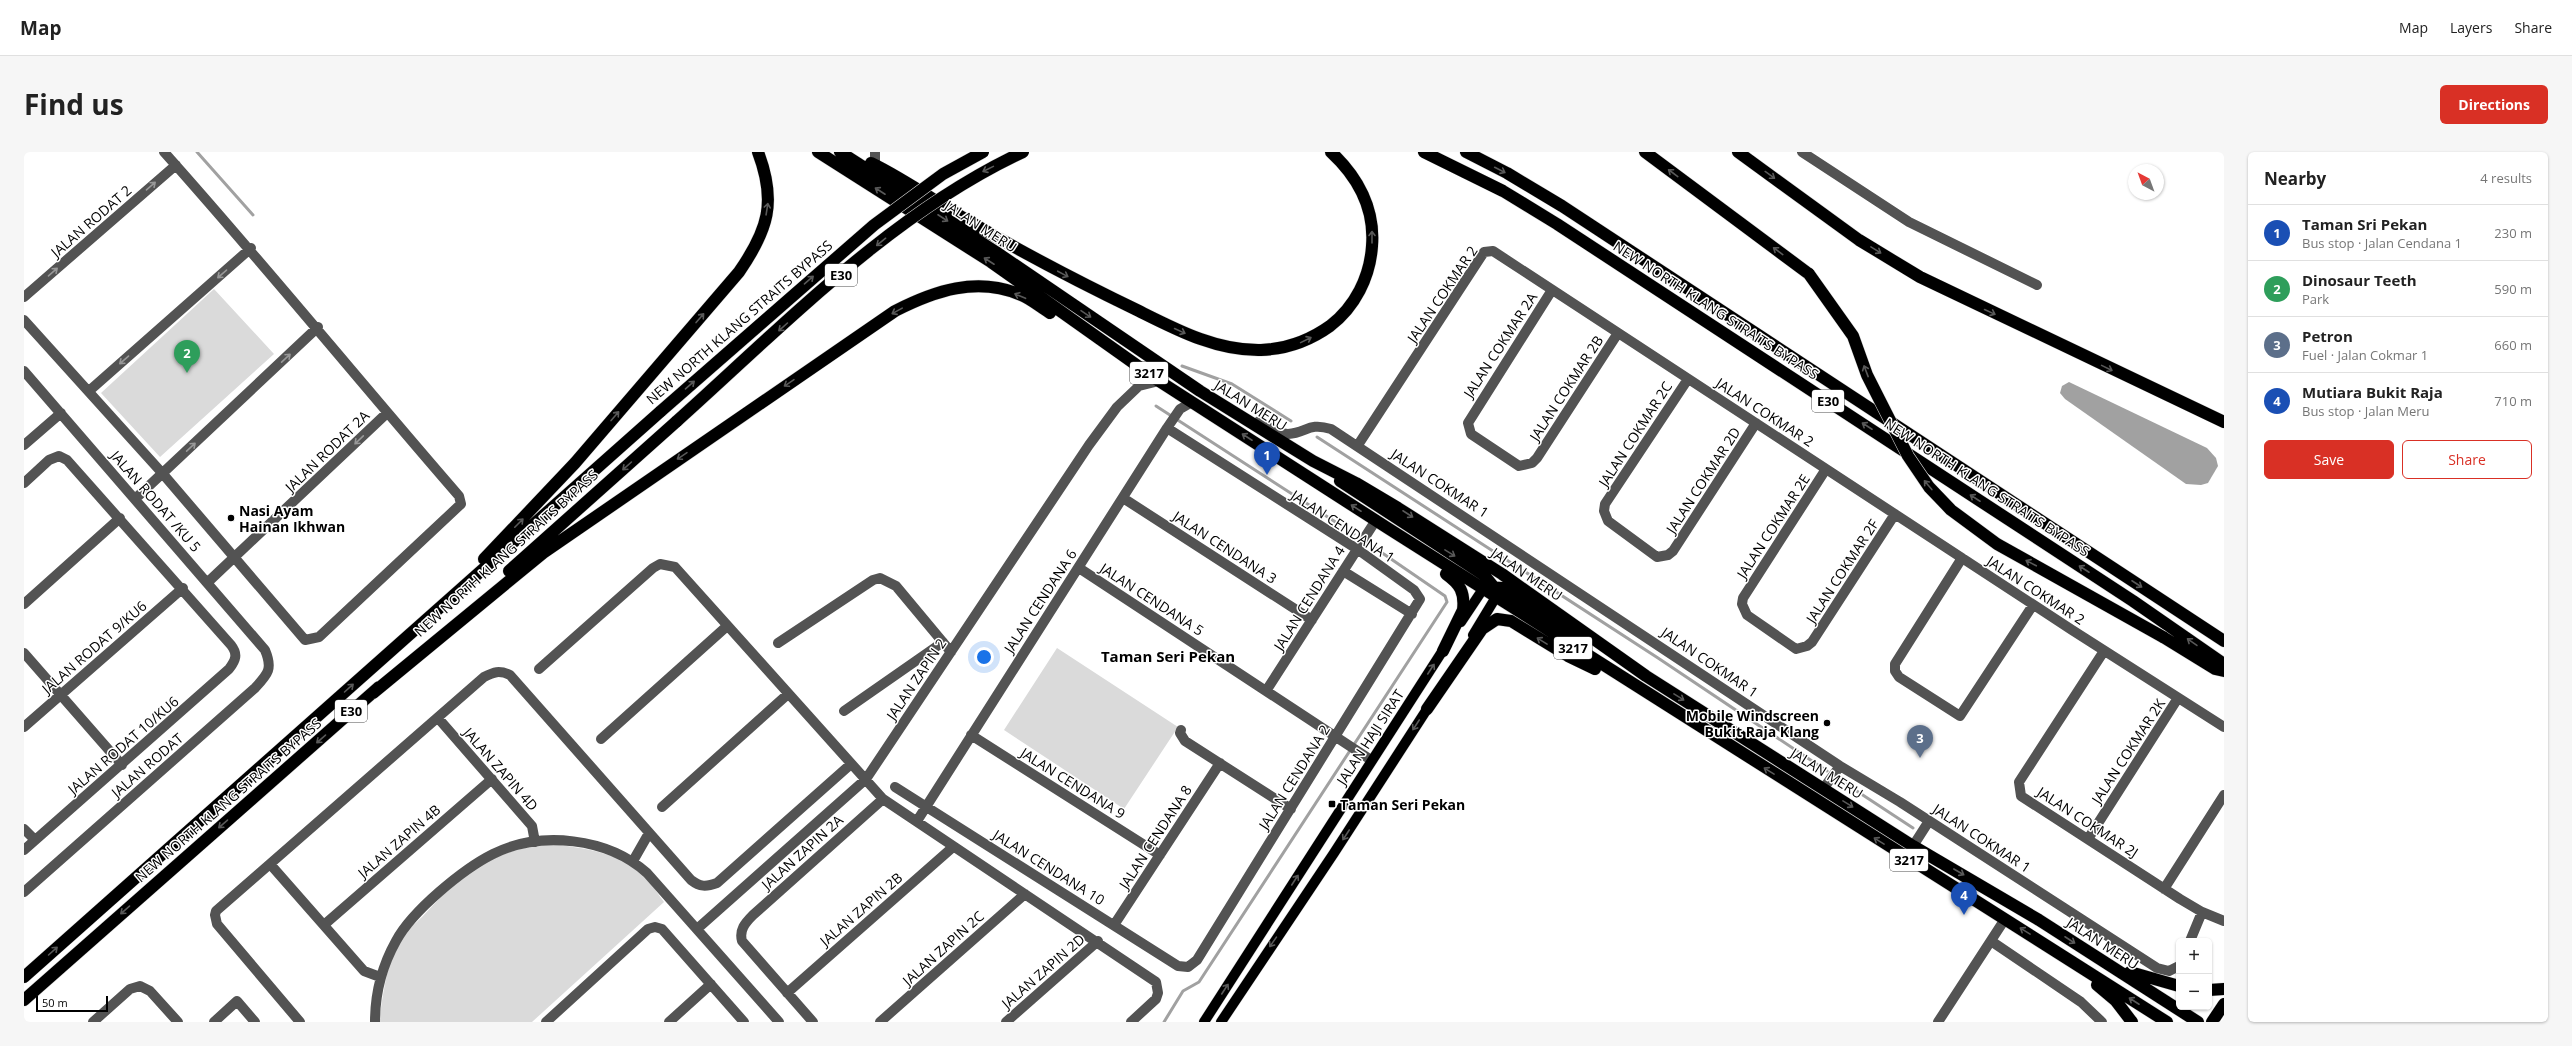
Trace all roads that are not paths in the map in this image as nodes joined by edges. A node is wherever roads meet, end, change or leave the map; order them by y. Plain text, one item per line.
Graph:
1 (164, 152) edge
2 (758, 152) edge
3 (818, 152) edge
4 (840, 152) edge
5 (846, 152) edge
6 (875, 152) edge
7 (983, 152) edge
8 (1024, 152) edge
9 (1331, 152) edge
10 (1424, 152) edge
11 (1466, 152) edge
12 (1645, 152) edge
13 (1738, 152) edge
14 (1802, 152) edge
15 (176, 165) junction
16 (875, 166) junction
17 (251, 248) junction
18 (2037, 285) dead end
19 (1552, 290) junction
20 (24, 297) edge
21 (24, 320) edge
22 (318, 327) junction
23 (1618, 333) junction
24 (1115, 350) junction
25 (24, 371) edge
26 (1688, 379) junction
27 (1160, 381) junction
28 (89, 390) junction
29 (1200, 391) junction
30 (1192, 402) junction
31 (60, 413) junction
32 (387, 413) junction
33 (1171, 422) junction
34 (2224, 422) edge
35 (1756, 423) junction
36 (1306, 428) junction
37 (24, 445) edge
38 (1358, 445) junction
39 (1299, 453) junction
40 (1537, 458) joint
41 (1313, 461) junction
42 (1826, 469) junction
43 (163, 474) junction
44 (24, 483) edge
45 (1123, 498) junction
46 (135, 499) junction
47 (1895, 514) junction
48 (120, 518) junction
49 (1376, 520) junction
50 (1386, 528) junction
51 (1357, 549) junction
52 (1673, 551) joint
53 (1962, 558) junction
54 (234, 559) junction
55 (1078, 568) junction
56 (1343, 571) junction
57 (208, 582) junction
58 (183, 588) junction
59 (1491, 591) junction
60 (1420, 599) joint
61 (445, 603) junction
62 (24, 604) edge
63 (2033, 605) junction
64 (1412, 614) junction
65 (1312, 620) junction
66 (726, 627) junction
67 (2224, 641) edge
68 (943, 642) junction
69 (1812, 642) joint
70 (778, 643) dead end
71 (265, 650) joint
72 (1443, 650) junction
73 (2104, 651) junction
74 (24, 652) edge
75 (951, 652) junction
76 (2224, 664) edge
77 (539, 669) dead end
78 (2224, 671) edge
79 (1646, 676) junction
80 (373, 692) junction
81 (1266, 692) junction
82 (788, 694) junction
83 (61, 695) junction
84 (1651, 697) junction
85 (2178, 698) junction
86 (1427, 709) junction
87 (844, 711) dead end
88 (438, 718) junction
89 (24, 727) edge
90 (2224, 727) edge
91 (1181, 730) dead end
92 (971, 735) junction
93 (601, 739) dead end
94 (1340, 740) junction
95 (1371, 760) junction
96 (1220, 763) junction
97 (851, 764) junction
98 (122, 765) junction
99 (1840, 766) junction
100 (492, 778) junction
101 (866, 779) junction
102 (895, 787) dead end
103 (1823, 788) junction
104 (2224, 795) edge
105 (883, 799) junction
106 (926, 805) junction
107 (662, 807) dead end
108 (1291, 809) junction
109 (1929, 821) junction
110 (917, 822) junction
111 (24, 829) edge
112 (649, 833) junction
113 (2088, 839) junction
114 (34, 840) junction
115 (535, 842) junction
116 (1913, 846) junction
117 (953, 847) junction
118 (24, 850) edge
119 (1160, 855) junction
120 (633, 861) junction
121 (270, 864) junction
122 (2164, 889) junction
123 (24, 892) edge
124 (1025, 894) junction
125 (2202, 912) junction
126 (2005, 919) junction
127 (2224, 921) edge
128 (324, 924) junction
129 (1114, 925) junction
130 (697, 930) junction
131 (2191, 938) edge
132 (1098, 941) junction
133 (1990, 941) junction
134 (2066, 958) junction
135 (2106, 963) junction
136 (1188, 967) joint
137 (2176, 968) edge
138 (24, 977) edge
139 (380, 977) junction
140 (711, 984) junction
141 (2176, 985) edge
142 (2224, 989) edge
143 (2212, 990) edge
144 (787, 993) junction
145 (24, 1000) edge
146 (2224, 1004) edge
147 (1942, 1021) edge
148 (93, 1022) edge
149 (178, 1022) edge
150 (214, 1022) edge
151 (255, 1022) edge
152 (300, 1022) edge
153 (375, 1022) edge
154 (546, 1022) edge
155 (669, 1022) edge
156 (744, 1022) edge
157 (779, 1022) edge
158 (813, 1022) edge
159 (880, 1022) edge
160 (1006, 1022) edge
161 (1131, 1022) edge
162 (1204, 1022) edge
163 (1221, 1022) edge
164 (2102, 1022) edge
165 (2132, 1022) edge
166 (2167, 1022) edge
167 (2198, 1022) edge
168 (2212, 1022) edge

1 - 15 street
61 -> 2 highway
24 -> 3 highway, JALAN MERU / 3217
4 -> 29 highway, JALAN MERU / 3217
5 - 16 highway
6 - 16 street
61 -> 7 highway, NEW NORTH KLANG STRAITS BYPASS / E30, bridge
8 -> 80 highway, NEW NORTH KLANG STRAITS BYPASS / E30, bridge
16 -> 9 highway
76 -> 10 highway, NEW NORTH KLANG STRAITS BYPASS / E30
11 -> 67 highway, NEW NORTH KLANG STRAITS BYPASS / E30
78 -> 12 highway, bridge
13 -> 34 highway
14 - 18 street
15 - 17 street
20 -> 15 street, JALAN RODAT 2
17 - 22 street
17 -> 28 street
19 - 23 street, JALAN COKMAR 2
19 - 38 street, JALAN COKMAR 2
19 - 40 street, JALAN COKMAR 2A
21 - 28 street
22 - 32 street
43 -> 22 street
23 - 26 street, JALAN COKMAR 2
23 - 40 street, JALAN COKMAR 2B
24 - 27 highway, JALAN MERU / 3217
24 -> 80 highway
25 - 31 street, JALAN RODAT /KU 5
26 - 35 street, JALAN COKMAR 2
26 - 52 street, JALAN COKMAR 2C
27 - 30 highway, JALAN MERU / 3217
27 - 75 street, JALAN ZAPIN 2
28 - 43 street
29 - 36 street, JALAN COKMAR 1
29 - 39 highway, JALAN MERU / 3217
30 - 33 street, JALAN CENDANA 6
49 -> 30 highway, JALAN MERU / 3217
31 - 37 street
31 - 46 street, JALAN RODAT /KU 5
32 -> 54 street, JALAN RODAT 2A
32 - 54 street
33 - 45 street, JALAN CENDANA 6
33 - 51 street, JALAN CENDANA 1
35 - 42 street, JALAN COKMAR 2
35 - 52 street, JALAN COKMAR 2D
36 - 38 street, JALAN COKMAR 1
36 - 39 street
38 - 99 street, JALAN COKMAR 1
39 - 41 highway, JALAN MERU / 3217
41 -> 59 highway
41 -> 79 highway, JALAN MERU / 3217
42 - 47 street, JALAN COKMAR 2
42 - 69 street, JALAN COKMAR 2E
43 - 46 street
43 - 54 street
44 - 48 street
45 - 55 street, JALAN CENDANA 6
45 - 65 street, JALAN CENDANA 3
46 - 57 street, JALAN RODAT /KU 5
47 - 53 street, JALAN COKMAR 2
47 - 69 street, JALAN COKMAR 2F
48 - 58 street
48 - 62 street
49 - 50 highway, JALAN MERU / 3217
49 - 51 street, JALAN CENDANA 4
50 - 59 highway, JALAN MERU / 3217
50 - 72 highway
51 - 56 street, JALAN CENDANA 4
51 - 60 street, JALAN CENDANA 1
53 - 63 street, JALAN COKMAR 2
53 - 63 street
54 - 57 street, JALAN RODAT 2A
55 - 81 street, JALAN CENDANA 5
55 - 92 street, JALAN CENDANA 6
56 - 64 street
56 - 65 street, JALAN CENDANA 4
57 - 71 street, JALAN RODAT /KU 5
58 - 83 street, JALAN RODAT 9/KU6
58 - 98 street, JALAN RODAT 10/KU6
59 - 72 main road, JALAN HAJI SIRAT
59 - 79 highway
59 - 84 highway, JALAN MERU / 3217
59 - 86 main road
60 - 64 street, JALAN CENDANA 2
138 -> 61 highway, NEW NORTH KLANG STRAITS BYPASS / E30
63 - 73 street, JALAN COKMAR 2
64 - 94 street, JALAN CENDANA 2
65 - 81 street, JALAN CENDANA 4
66 - 77 street
66 - 82 street
66 - 93 street
68 - 70 street
68 - 75 street
68 - 87 street
71 - 123 street, JALAN RODAT
95 -> 72 main road, JALAN HAJI SIRAT
73 - 85 street, JALAN COKMAR 2
73 - 113 street, JALAN COKMAR 2J
74 - 83 street
75 - 101 street, JALAN ZAPIN 2
79 -> 103 highway, JALAN MERU / 3217
80 -> 145 highway, NEW NORTH KLANG STRAITS BYPASS / E30
81 - 94 street, JALAN CENDANA 5
82 - 97 street
82 - 107 street
83 - 89 street, JALAN RODAT 9/KU6
83 - 98 street
84 -> 86 highway
126 -> 84 highway, JALAN MERU / 3217
85 - 90 street, JALAN COKMAR 2
85 - 113 street, JALAN COKMAR 2K
86 -> 163 main road
88 - 100 street, JALAN ZAPIN 4D
88 - 112 street
88 - 121 street
91 - 96 street
92 - 106 street, JALAN CENDANA 6
92 - 119 street, JALAN CENDANA 9
94 - 95 street, JALAN CENDANA 5
94 - 108 street, JALAN CENDANA 2
162 -> 95 main road, JALAN HAJI SIRAT
96 - 108 street
96 - 119 street, JALAN CENDANA 8
97 - 101 street
97 - 112 street
98 - 114 street, JALAN RODAT 10/KU6
99 - 103 street
99 - 109 street, JALAN COKMAR 1
100 - 115 street, JALAN ZAPIN 4D
100 - 128 street, JALAN ZAPIN 4B
101 - 105 street
101 - 130 street, JALAN ZAPIN 2
102 - 106 street, JALAN CENDANA 10
103 -> 116 highway, JALAN MERU / 3217
104 - 122 street
105 - 110 street
105 - 144 street, JALAN ZAPIN 2A
106 - 110 street, JALAN CENDANA 6
106 - 129 street, JALAN CENDANA 10
108 - 136 street, JALAN CENDANA 2
109 - 116 street
109 - 137 street, JALAN COKMAR 1
110 - 117 street
111 - 114 street
112 - 120 street
113 - 122 street, JALAN COKMAR 2J
114 - 118 street, JALAN RODAT 10/KU6
115 - 120 street
115 - 139 street
116 -> 135 highway, JALAN MERU / 3217
117 - 124 street
117 - 144 street, JALAN ZAPIN 2B
119 - 129 street, JALAN CENDANA 8
120 - 130 street
121 - 128 street
121 - 152 street
122 - 125 street, JALAN COKMAR 2J
124 - 132 street
124 - 159 street, JALAN ZAPIN 2C
125 - 127 street, JALAN COKMAR 2J
125 - 131 street
126 - 133 street
134 -> 126 highway, JALAN MERU / 3217
128 - 139 street
129 - 136 street, JALAN CENDANA 10
130 - 157 street
132 - 160 street, JALAN ZAPIN 2D
132 - 161 street
133 - 147 street
133 - 164 street
134 - 165 highway
166 -> 134 highway, JALAN MERU / 3217
135 - 141 highway
135 - 167 highway, JALAN MERU / 3217
139 - 153 street
140 - 154 street
140 - 155 street
140 - 156 street
142 - 143 highway
144 - 158 street
146 - 168 highway
148 - 149 street
150 - 151 street

